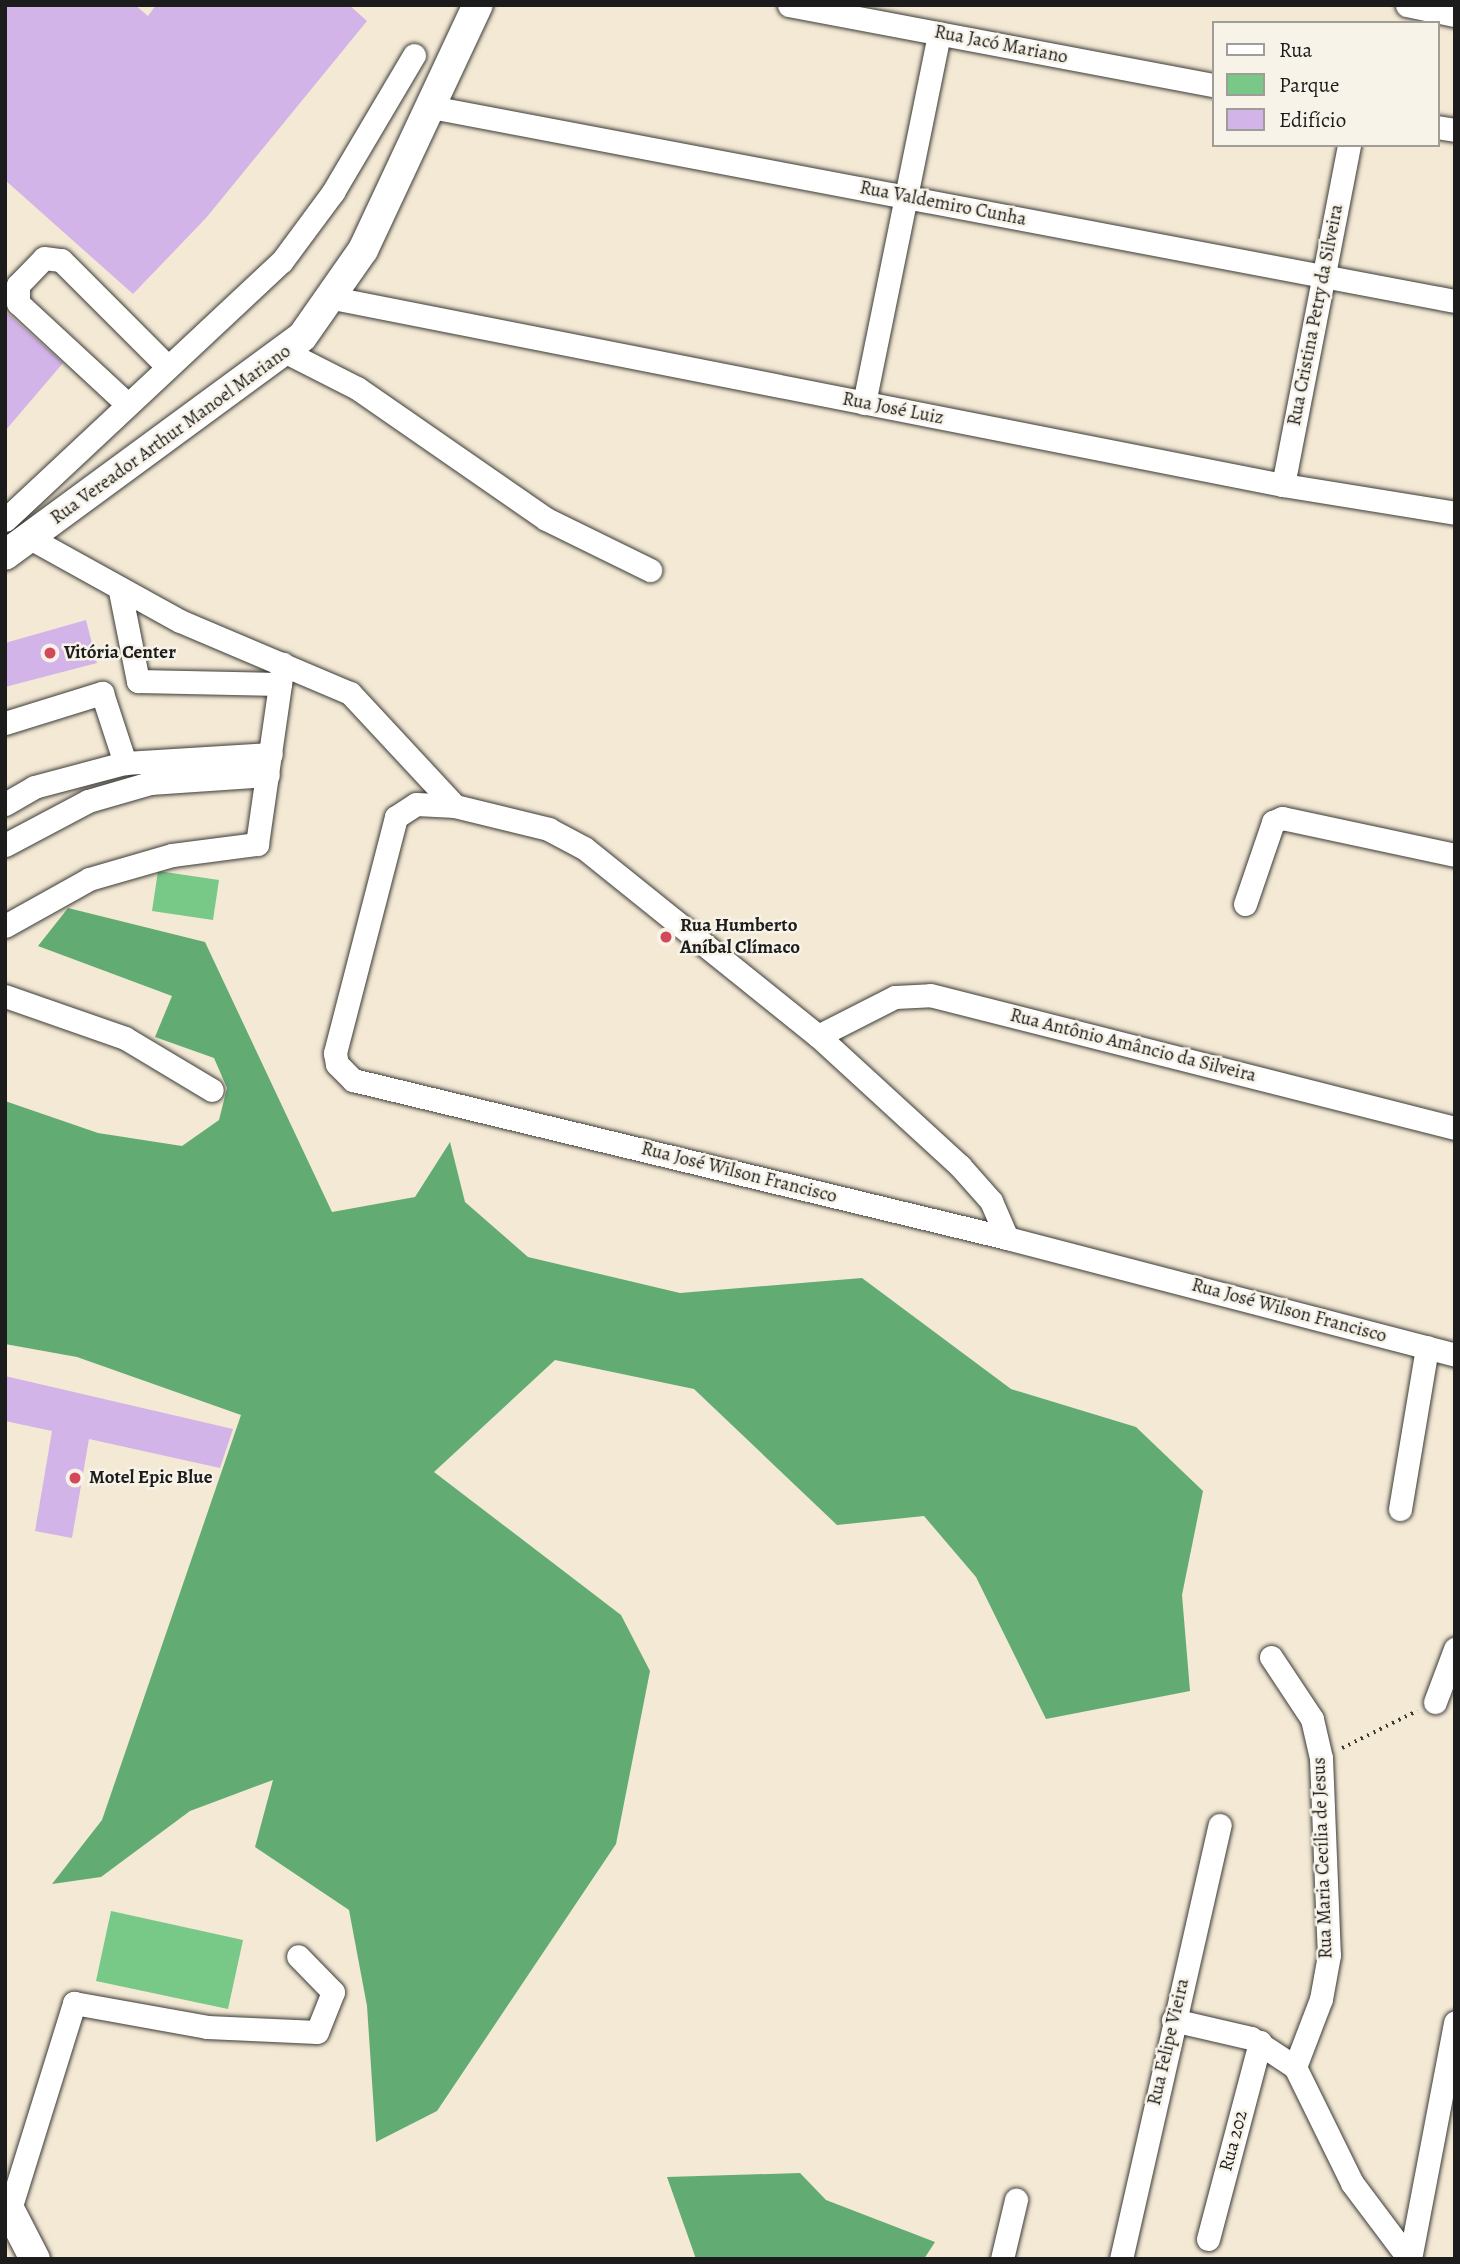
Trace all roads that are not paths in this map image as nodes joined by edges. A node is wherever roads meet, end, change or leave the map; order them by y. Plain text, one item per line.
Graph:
1 (478, 5) edge
2 (789, 5) edge
3 (1407, 5) edge
4 (1455, 15) edge
5 (939, 34) junction
6 (414, 55) dead end
7 (1212, 85) edge
8 (431, 107) junction
9 (1349, 147) edge
10 (905, 197) junction
11 (1324, 276) junction
12 (332, 298) junction
13 (1455, 301) edge
14 (285, 352) junction
15 (168, 367) junction
16 (126, 403) junction
17 (863, 403) junction
18 (1283, 485) junction
19 (1455, 513) edge
20 (5, 520) edge
21 (30, 538) junction
22 (5, 555) edge
23 (650, 570) dead end
24 (120, 591) junction
25 (281, 674) junction
26 (5, 723) edge
27 (125, 763) junction
28 (270, 764) junction
29 (5, 804) edge
30 (454, 806) junction
31 (5, 845) edge
32 (1455, 855) edge
33 (1245, 904) dead end
34 (5, 926) edge
35 (5, 996) edge
36 (818, 1036) junction
37 (212, 1090) dead end
38 (1455, 1128) edge
39 (1007, 1238) junction
40 (1427, 1347) junction
41 (1455, 1355) edge
42 (1400, 1509) dead end
43 (1455, 1649) edge
44 (1271, 1657) dead end
45 (1436, 1702) road end
46 (1220, 1825) dead end
47 (298, 1956) dead end
48 (1173, 2020) junction
49 (1455, 2022) edge
50 (1260, 2042) junction
51 (1295, 2067) junction
52 (1016, 2200) dead end
53 (7, 2205) edge
54 (1208, 2239) dead end
55 (35, 2259) edge
56 (1002, 2259) edge
57 (1121, 2259) edge
58 (1410, 2259) edge

1 - 8 main road, Rua Vereador Arthur Manoel Mariano
2 - 5 street, Rua Jacó Mariano
3 - 4 street
5 - 7 street, Rua Jacó Mariano
5 - 10 street
6 - 15 street
8 - 10 street, Rua Valdemiro Cunha
8 - 12 main road, Rua Vereador Arthur Manoel Mariano
9 - 11 street, Rua Cristina Petry da Silveira
10 - 11 street, Rua Valdemiro Cunha
10 - 17 street
11 - 13 street, Rua Valdemiro Cunha
11 - 18 street, Rua Cristina Petry da Silveira
12 - 14 main road, Rua Vereador Arthur Manoel Mariano
12 - 17 street, Rua José Luiz
14 - 21 main road, Rua Vereador Arthur Manoel Mariano
14 - 23 street
15 - 16 street
15 - 16 street
16 - 20 street
17 - 18 street, Rua José Luiz
18 - 19 street, Rua José Luiz
21 - 22 main road, Rua Vereador Arthur Manoel Mariano
21 - 24 street
24 - 25 street
24 - 25 street
25 - 28 street
25 - 30 street
26 - 27 street
27 - 28 street
27 - 29 street
28 - 31 street
28 - 34 street
30 - 36 street
30 - 39 street, Rua José Wilson Francisco
32 - 33 street
35 - 37 street
36 - 38 street, Rua Antônio Amâncio da Silveira
36 - 39 street
39 - 40 street, Rua José Wilson Francisco
40 - 41 street, Rua José Wilson Francisco
40 - 42 street
43 - 45 street
44 - 51 street, Rua Maria Cecília de Jesus
46 - 48 street, Rua Felipe Vieira
47 - 53 street
48 - 50 street
48 - 57 street, Rua Felipe Vieira
49 - 58 street
50 - 51 street
50 - 54 street, Rua 202
51 - 58 street
52 - 56 street
53 - 55 main road

